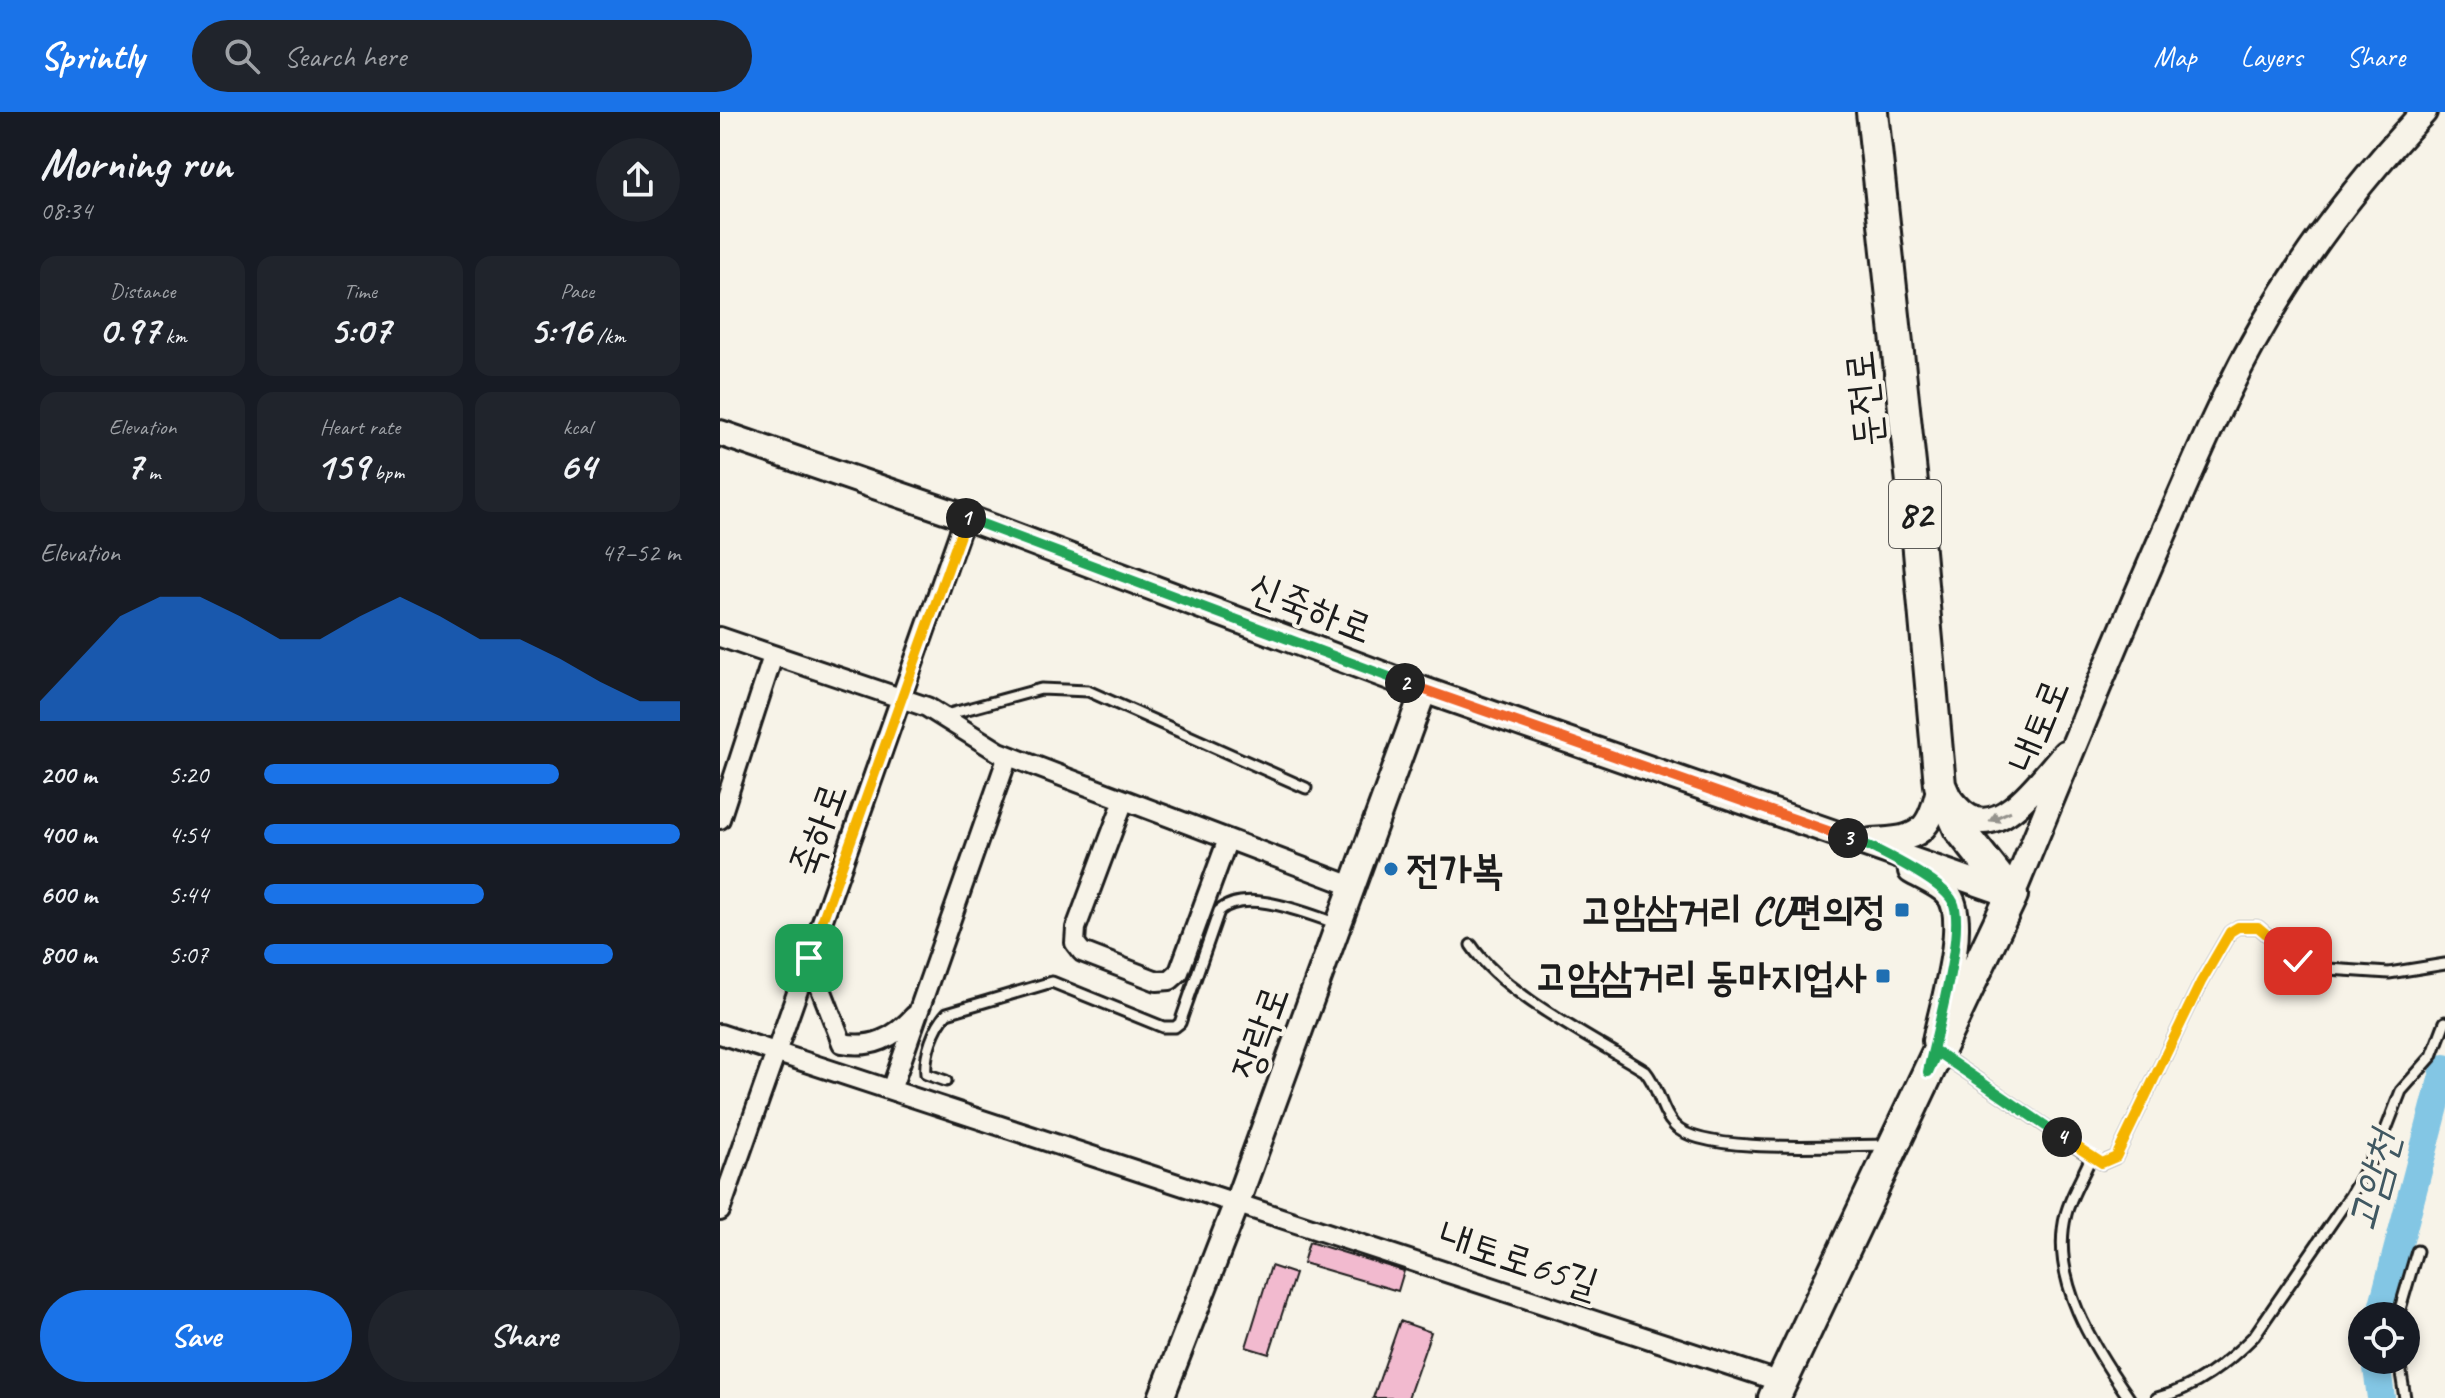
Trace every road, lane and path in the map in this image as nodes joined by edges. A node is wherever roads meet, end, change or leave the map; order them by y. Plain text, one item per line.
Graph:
1 (1872, 112) edge
2 (2424, 112) edge
3 (720, 433) edge
4 (965, 517) junction
5 (720, 637) edge
6 (773, 656) junction
7 (1424, 690) junction
8 (902, 699) junction
9 (942, 716) junction
10 (2074, 743) junction
11 (1008, 756) junction
12 (1940, 785) junction
13 (1306, 788) dead end
14 (1124, 800) junction
15 (720, 819) edge
16 (1228, 839) junction
17 (1858, 841) junction
18 (1352, 886) junction
19 (2012, 895) junction
20 (1338, 924) junction
21 (1471, 945) dead end
22 (809, 958) junction
23 (2445, 964) edge
24 (918, 1012) junction
25 (2445, 1022) edge
26 (720, 1034) edge
27 (775, 1052) junction
28 (1933, 1062) junction
29 (946, 1081) dead end
30 (891, 1090) junction
31 (1893, 1145) junction
32 (2091, 1157) junction
33 (1236, 1205) junction
34 (720, 1211) edge
35 (2417, 1251) dead end
36 (2402, 1302) edge
37 (2401, 1374) edge
38 (1778, 1390) edge
39 (1161, 1398) edge
40 (2129, 1398) edge
41 (2157, 1398) edge
42 (2405, 1398) edge

1 - 12 main road, 둔전로 / 82
2 - 10 street, 내토로
3 - 4 street, 신죽하로
4 - 7 street, 신죽하로
4 - 8 street, 죽하로
5 - 6 street
6 - 8 street
6 - 15 street
7 - 17 street, 신죽하로
7 - 18 street, 장락로
8 - 9 street
8 - 22 street, 죽하로
9 - 11 street
9 - 13 lane
10 -> 12 street
10 - 19 street, 내토로
11 - 14 street
11 - 24 street
12 - 17 street
12 - 19 main road, 둔전로 / 82
14 - 16 street
14 - 16 street
16 - 18 street
17 - 19 street, 신죽하로
17 - 28 street
18 - 20 street, 장락로
19 - 28 main road, 내토로
20 - 29 lane
20 - 33 street, 장락로
21 - 31 lane
22 - 24 street
22 - 27 street, 죽하로
23 - 32 lane
24 - 30 street
25 - 41 lane
26 - 27 street, 내토로65길
27 - 30 street, 내토로65길
27 - 34 street, 죽하로
28 - 31 main road, 내토로
28 - 32 lane
30 - 33 street, 내토로65길
31 - 38 main road, 내토로
32 - 40 lane
33 - 38 street, 내토로65길
33 - 39 street, 장락로
35 - 36 lane
37 - 42 lane

